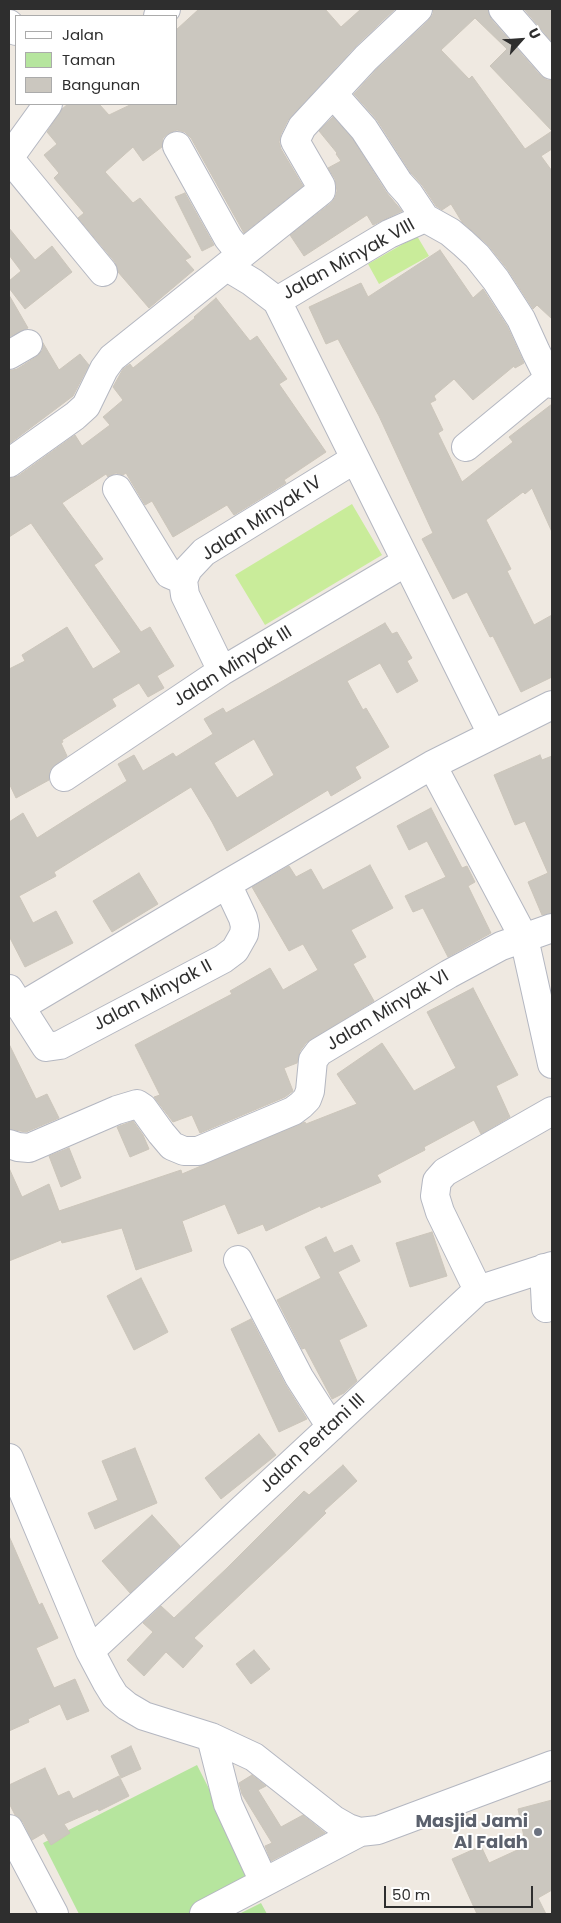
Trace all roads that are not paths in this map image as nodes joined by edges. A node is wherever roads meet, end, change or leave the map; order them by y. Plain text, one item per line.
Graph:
1 (418, 9) edge
2 (503, 9) edge
3 (552, 65) edge
4 (334, 94) junction
5 (47, 105) edge
6 (177, 146) dead end
7 (9, 158) edge
8 (425, 218) junction
9 (234, 260) junction
10 (103, 272) dead end
11 (277, 301) junction
12 (551, 379) edge
13 (466, 446) dead end
14 (355, 459) junction
15 (9, 463) edge
16 (117, 489) dead end
17 (406, 562) junction
18 (183, 580) junction
19 (222, 671) junction
20 (552, 704) edge
21 (492, 734) junction
22 (432, 765) junction
23 (64, 777) dead end
24 (228, 884) junction
25 (552, 928) edge
26 (524, 938) junction
27 (14, 998) edge
28 (552, 1064) edge
29 (552, 1112) edge
30 (9, 1144) edge
31 (238, 1260) dead end
32 (548, 1267) edge
33 (478, 1290) junction
34 (546, 1308) dead end
35 (331, 1427) junction
36 (9, 1458) edge
37 (90, 1651) junction
38 (211, 1737) junction
39 (552, 1765) edge
40 (9, 1829) edge
41 (360, 1832) junction
42 (264, 1882) junction
43 (54, 1914) edge
44 (204, 1914) edge

1 - 4 street
2 - 3 street
4 - 8 street
4 - 9 street
5 - 7 street
6 - 9 street
7 - 10 street
8 - 11 street, Jalan Minyak VIII
8 - 12 street, Jalan Minyak VIII
9 - 11 street
9 - 15 street
11 - 14 street
12 - 13 street
14 - 17 street
14 - 18 street, Jalan Minyak IV
16 - 18 street
17 - 19 street, Jalan Minyak III
17 - 21 street
18 - 19 street
19 - 23 street, Jalan Minyak III
20 - 21 street, Jalan Minyak II
21 - 22 street, Jalan Minyak II
22 - 24 street, Jalan Minyak II
22 - 26 street
24 - 27 street, Jalan Minyak II
24 - 27 street, Jalan Minyak II
25 - 26 street
26 - 28 street
26 - 30 street, Jalan Minyak VI
29 - 33 street
31 - 35 street
32 - 33 street, Jalan Pertani III
32 - 34 street
33 - 35 street, Jalan Pertani III
35 - 37 street, Jalan Pertani III
36 - 37 street
37 - 38 street
38 - 41 street
38 - 42 street
39 - 41 street
40 - 43 street
41 - 42 street
42 - 44 street

